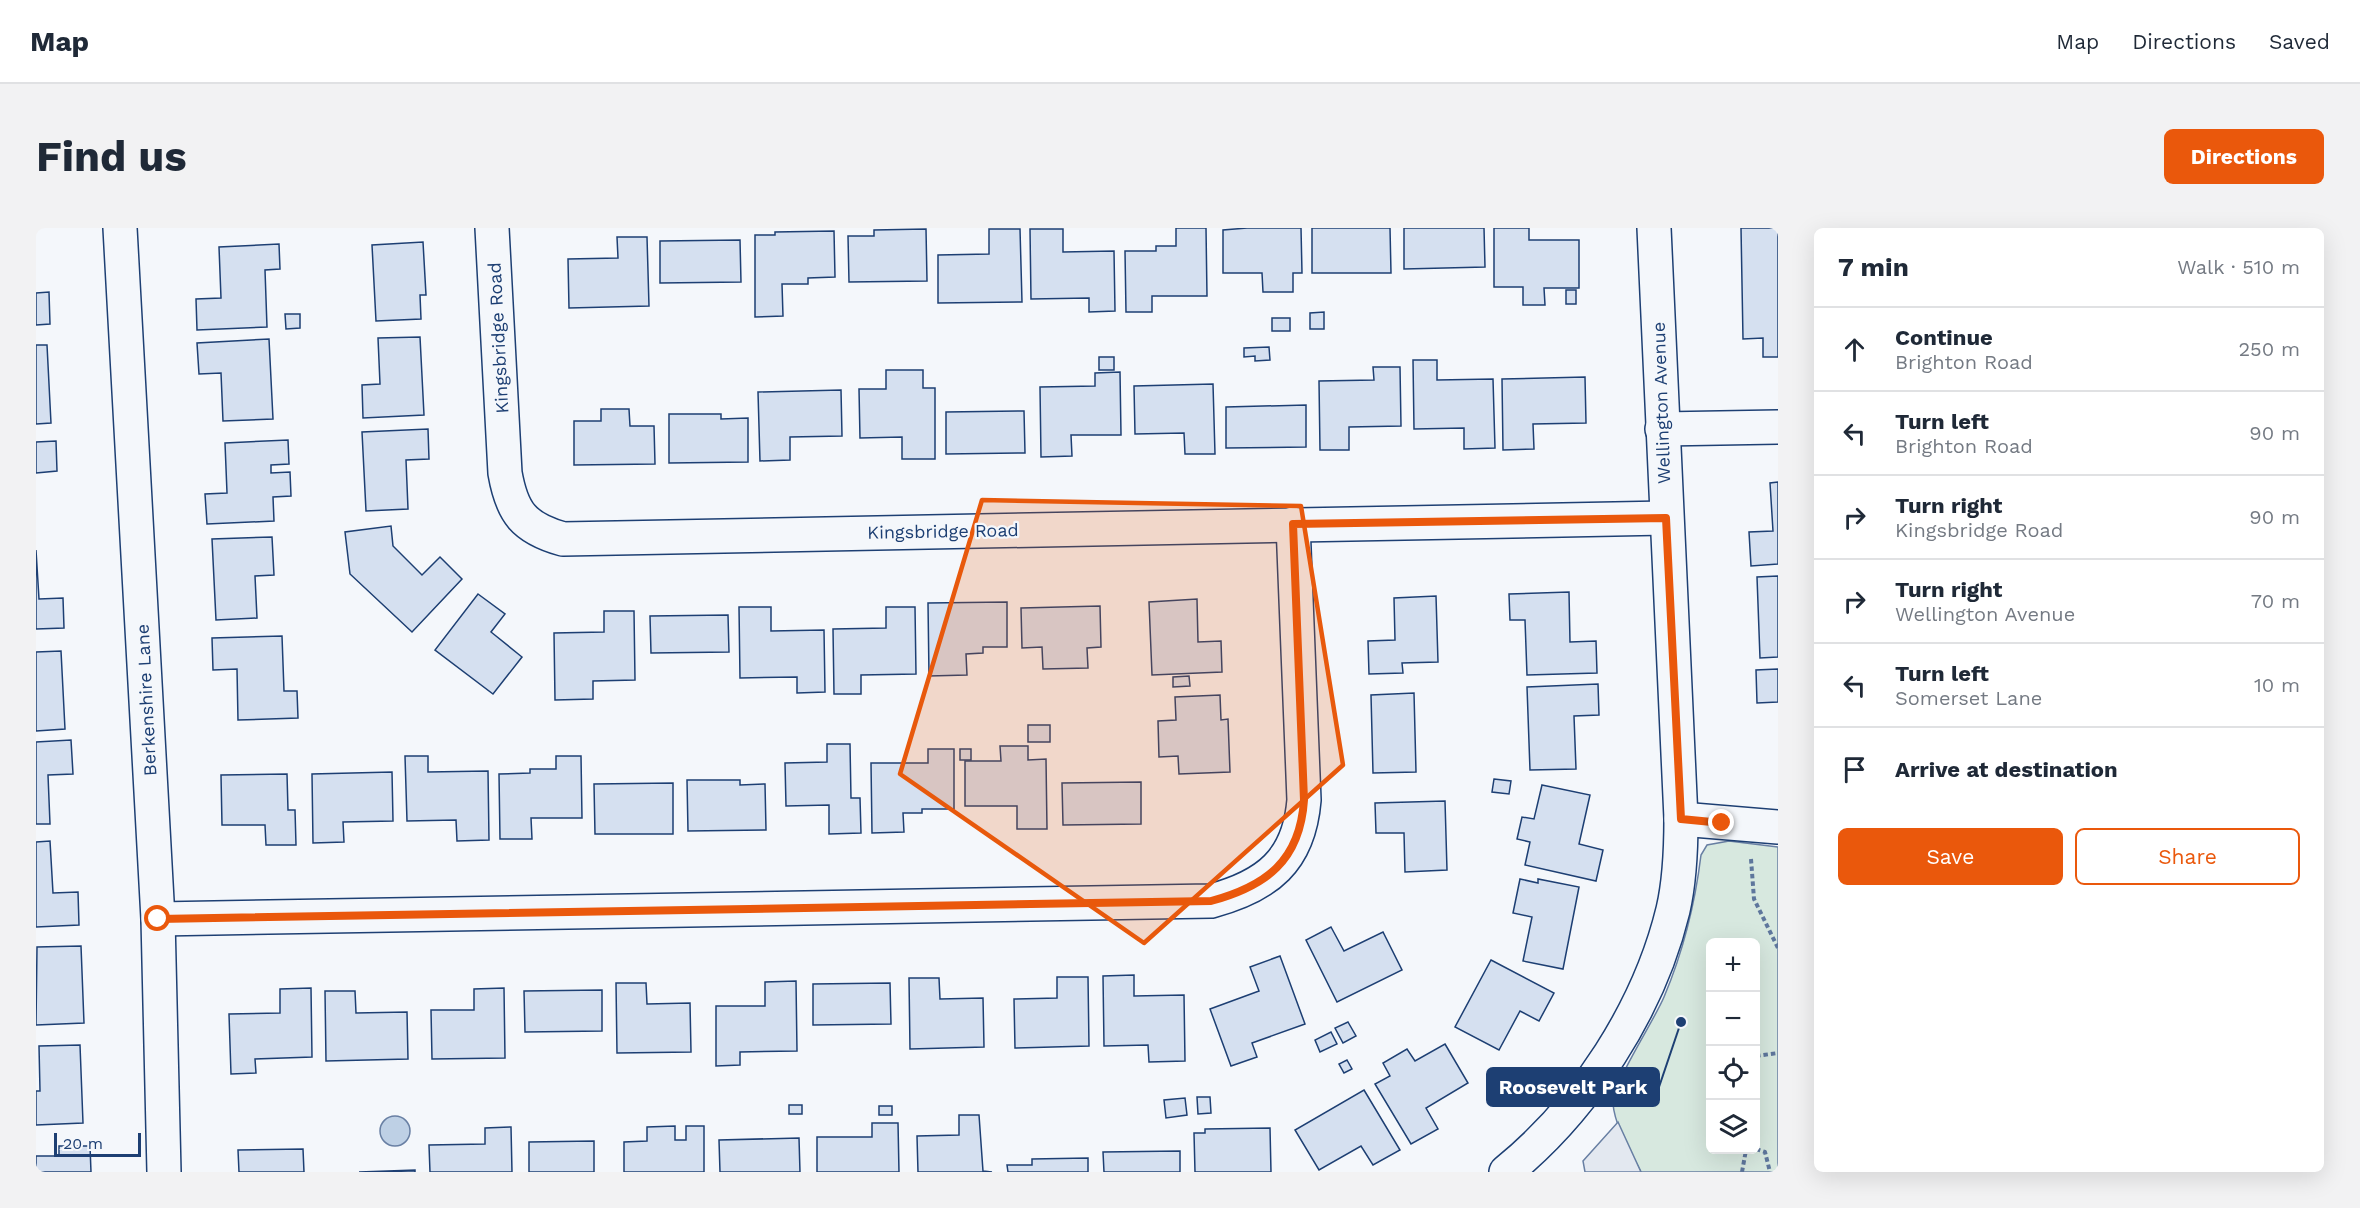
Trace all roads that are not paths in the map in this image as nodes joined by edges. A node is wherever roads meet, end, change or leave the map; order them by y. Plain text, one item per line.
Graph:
1 (120, 228) edge
2 (492, 228) edge
3 (1654, 228) edge
4 (1778, 427) edge
5 (1662, 429) junction
6 (1666, 518) junction
7 (1293, 524) junction
8 (1681, 819) junction
9 (1778, 827) edge
10 (158, 919) junction
11 (164, 1172) edge
12 (1506, 1172) edge

1 - 10 street, Berkenshire Lane
2 - 7 street, Kingsbridge Road
3 - 5 street, Wellington Avenue
4 - 5 street
5 - 6 street, Wellington Avenue
6 - 7 street, Kingsbridge Road
6 - 8 street, Wellington Avenue
7 - 10 street
8 - 9 street
8 - 12 street, Wellington Avenue
10 - 11 street, Berkenshire Lane

